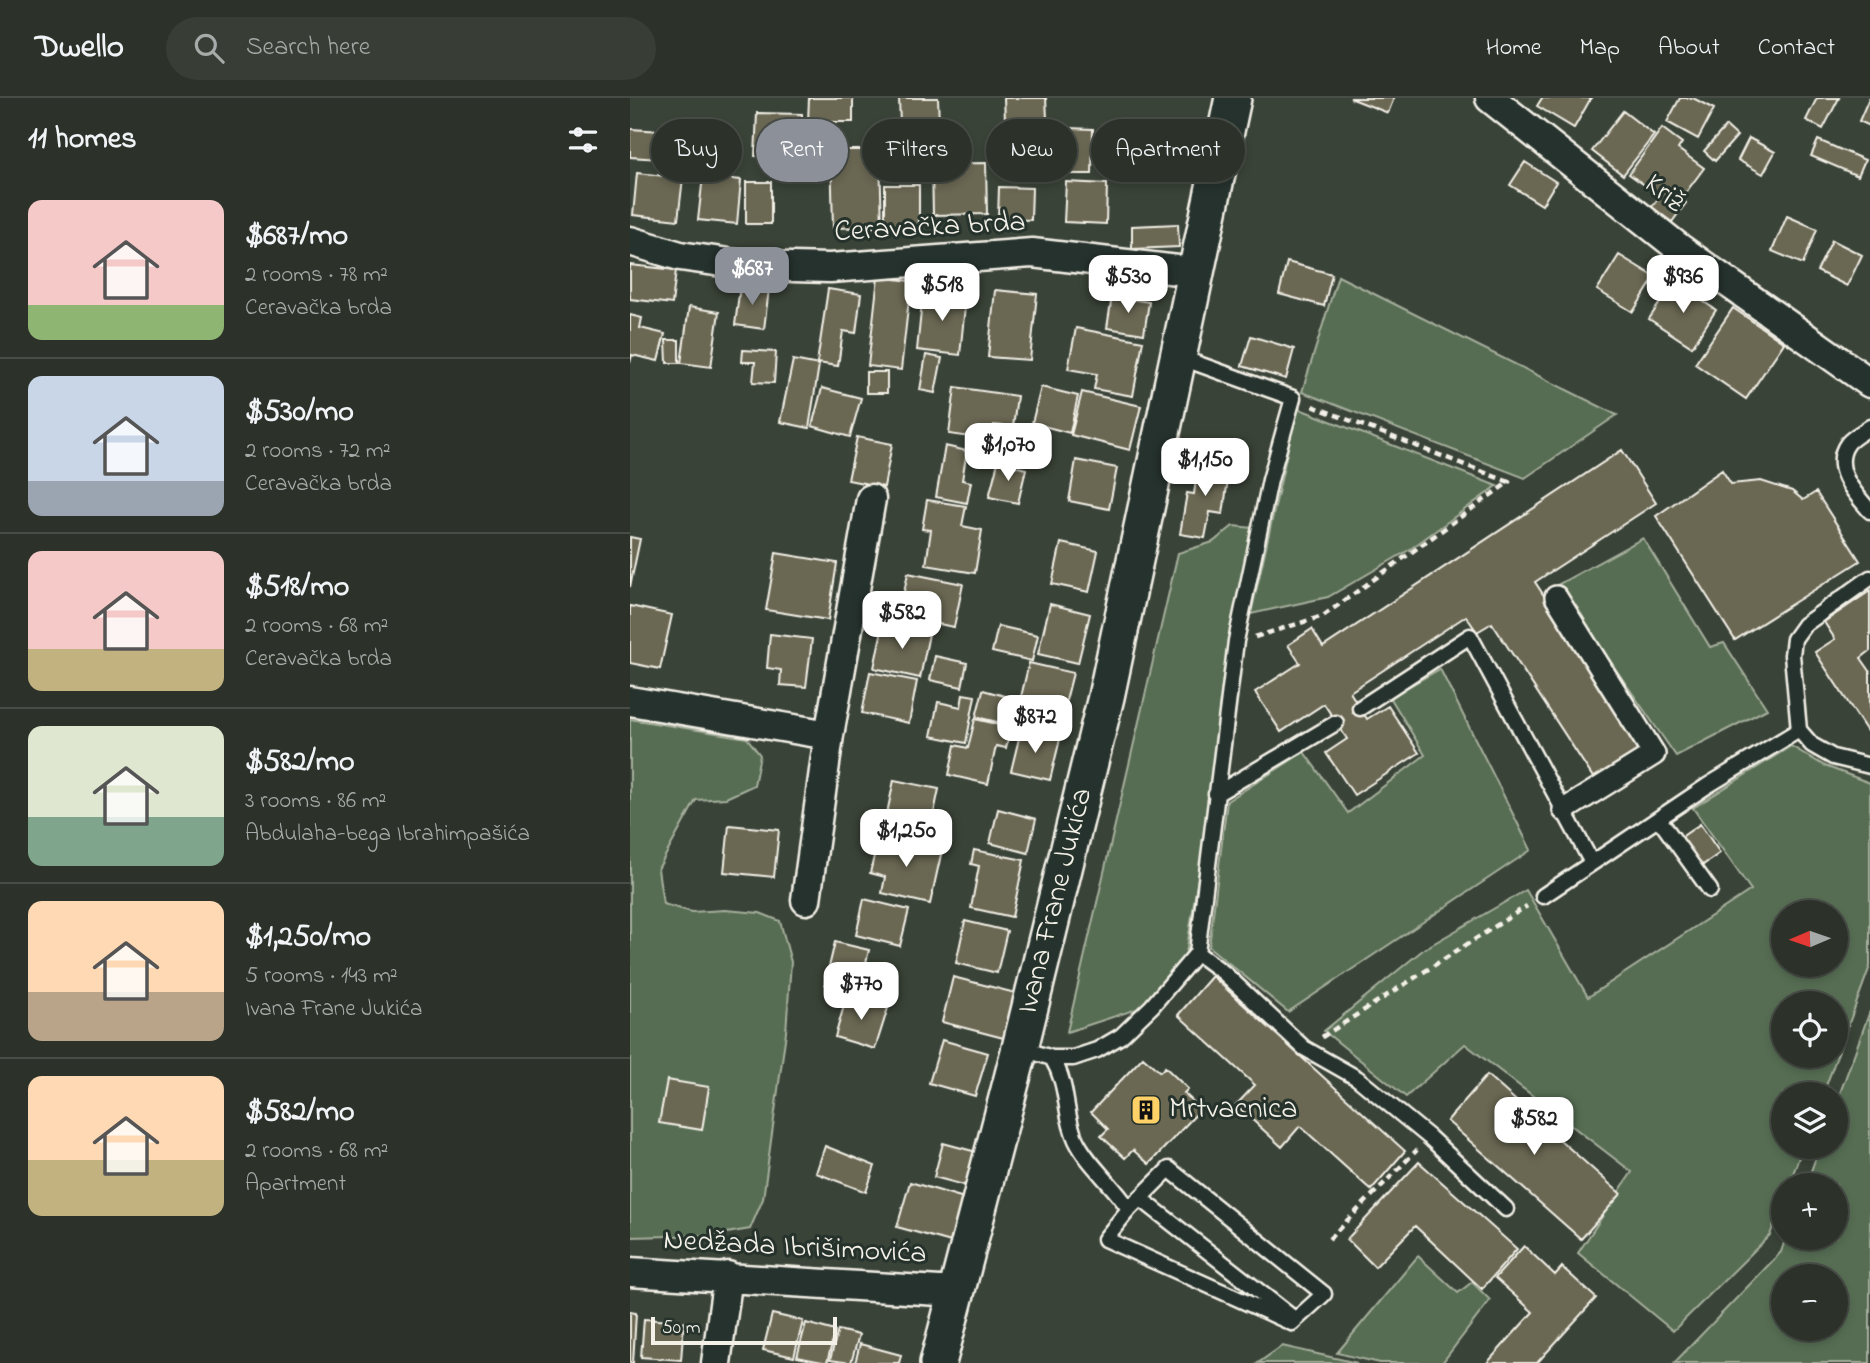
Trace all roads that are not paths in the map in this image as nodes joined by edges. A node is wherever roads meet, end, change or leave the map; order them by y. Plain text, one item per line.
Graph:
1 (1233, 98) edge
2 (1490, 98) edge
3 (630, 241) edge
4 (1195, 272) junction
5 (1179, 357) junction
6 (1870, 383) edge
7 (1870, 427) edge
8 (871, 499) dead end
9 (1870, 511) edge
10 (1870, 578) edge
11 (1556, 597) dead end
12 (630, 701) edge
13 (1360, 708) dead end
14 (1336, 723) dead end
15 (1799, 730) junction
16 (829, 735) junction
17 (1870, 766) edge
18 (1216, 794) junction
19 (1563, 810) junction
20 (1659, 819) junction
21 (1592, 863) junction
22 (1710, 890) dead end
23 (1543, 896) road end
24 (806, 900) dead end
25 (1197, 953) junction
26 (1036, 1053) junction
27 (1134, 1203) junction
28 (1506, 1209) dead end
29 (630, 1272) edge
30 (728, 1276) junction
31 (957, 1292) junction
32 (1296, 1319) junction
33 (716, 1363) edge
34 (938, 1363) edge

1 - 4 street, Ivana Frane Jukića
2 - 6 street, Križ
3 - 4 street, Ceravačka brda
4 - 5 street, Ivana Frane Jukića
5 - 18 lane
5 - 26 street, Ivana Frane Jukića
7 - 9 lane
8 - 16 street
10 - 15 lane
11 - 19 street
12 - 16 street
13 - 19 lane
14 - 18 lane
15 - 17 lane
15 - 20 lane
16 - 24 street
18 - 25 lane
19 - 21 lane
20 - 21 lane
20 - 22 lane
21 - 23 lane
25 - 26 lane
25 - 28 lane
26 - 27 lane
26 - 31 street, Ivana Frane Jukića
27 - 32 lane
27 - 32 lane
27 - 32 lane
29 - 30 street, Nedžada Ibrišimovića
30 - 31 street, Nedžada Ibrišimovića
30 - 33 street
31 - 34 street, Ivana Frane Jukića

